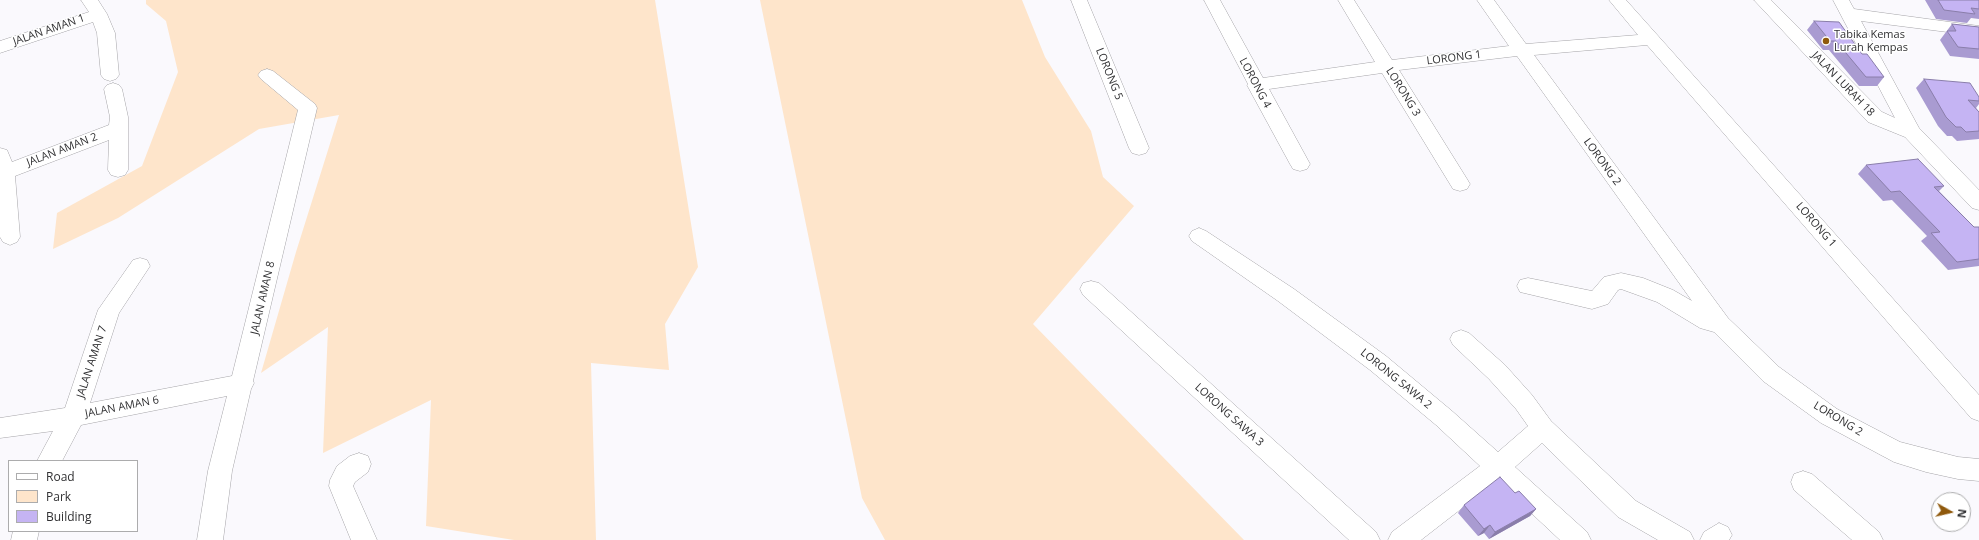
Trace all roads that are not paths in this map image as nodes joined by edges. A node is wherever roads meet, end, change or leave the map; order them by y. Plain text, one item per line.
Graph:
1 (1079, 0) edge
2 (1212, 0) edge
3 (1346, 0) edge
4 (1484, 0) edge
5 (1617, 0) edge
6 (1762, 0) edge
7 (94, 7) edge
8 (1845, 7) edge
9 (1979, 31) edge
10 (1653, 39) junction
11 (0, 47) edge
12 (1522, 50) junction
13 (1387, 66) junction
14 (267, 75) dead end
15 (1256, 85) junction
16 (118, 129) junction
17 (1912, 132) junction
18 (1139, 148) dead end
19 (3, 163) edge
20 (1300, 164) dead end
21 (118, 170) dead end
22 (1460, 184) dead end
23 (1979, 203) edge
24 (1199, 236) dead end
25 (10, 237) dead end
26 (140, 266) dead end
27 (1528, 286) dead end
28 (1091, 289) dead end
29 (1720, 324) junction
30 (1461, 339) dead end
31 (243, 383) junction
32 (1979, 412) edge
33 (74, 416) junction
34 (0, 428) edge
35 (1543, 428) junction
36 (50, 460) edge
37 (360, 464) dead end
38 (1497, 467) junction
39 (1979, 470) edge
40 (1803, 482) dead end
41 (210, 540) edge
42 (364, 540) edge
43 (1367, 540) edge
44 (1401, 540) edge
45 (1578, 540) edge
46 (1681, 540) edge
47 (1870, 540) edge

1 - 18 street, LORONG 5
2 - 15 street, LORONG 4
3 - 13 street, LORONG 3
4 - 12 street, LORONG 2
5 - 10 street, LORONG 1
6 - 17 street, JALAN LURAH 18
7 - 11 street, JALAN AMAN 1
7 - 16 street
8 - 9 street
8 - 17 street
10 - 12 street, LORONG 1
10 - 32 street, LORONG 1
12 - 13 street, LORONG 1
12 - 29 street, LORONG 2
13 - 15 street, LORONG 1
13 - 22 street, LORONG 3
14 - 31 street, JALAN AMAN 8
15 - 20 street, LORONG 4
16 - 19 street, JALAN AMAN 2
16 - 21 street
17 - 23 street
19 - 25 street
24 - 38 street, LORONG SAWA 2
26 - 33 street, JALAN AMAN 7
27 - 29 street, LORONG 2
28 - 43 street, LORONG SAWA 3
29 - 39 street, LORONG 2
30 - 35 street
31 - 33 street, JALAN AMAN 6
31 - 41 street, JALAN AMAN 8
33 - 34 street, JALAN AMAN 6
33 - 36 street, JALAN AMAN 7
35 - 38 street
35 - 46 street
37 - 42 street
38 - 44 street
38 - 45 street, LORONG SAWA 2
40 - 47 street

